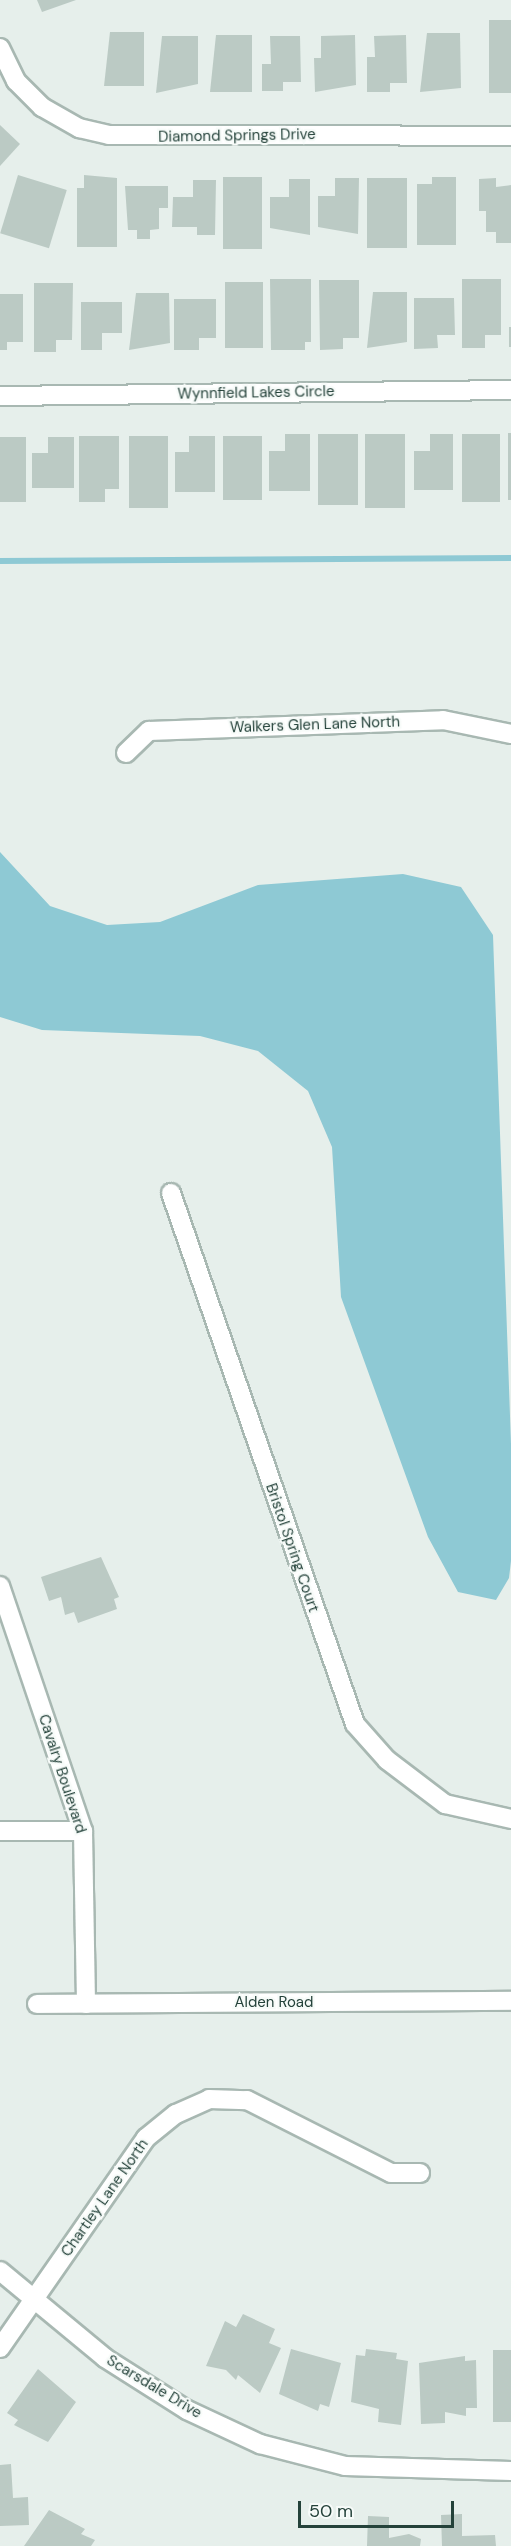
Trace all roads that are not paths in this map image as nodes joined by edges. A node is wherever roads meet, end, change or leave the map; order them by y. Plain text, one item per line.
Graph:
1 (0, 48) edge
2 (511, 136) edge
3 (511, 390) edge
4 (0, 396) edge
5 (511, 734) edge
6 (126, 753) dead end
7 (171, 1193) dead end
8 (0, 1586) edge
9 (511, 1819) edge
10 (0, 1831) edge
11 (83, 1831) junction
12 (511, 2001) edge
13 (37, 2004) dead end
14 (86, 2004) junction
15 (420, 2173) dead end
16 (0, 2271) edge
17 (35, 2299) junction
18 (0, 2348) edge
19 (511, 2471) edge

1 - 2 street, Diamond Springs Drive
3 - 4 street, Wynnfield Lakes Circle
5 - 6 street, Walkers Glen Lane North
7 - 9 street, Bristol Spring Court
8 - 11 street, Cavalry Boulevard
10 - 11 street
11 - 14 street, Cavalry Boulevard
12 - 14 street, Alden Road
13 - 14 street, Alden Road
15 - 17 street, Chartley Lane North
16 - 17 street, Scarsdale Drive
17 - 18 street, Chartley Lane North
17 - 19 street, Scarsdale Drive

